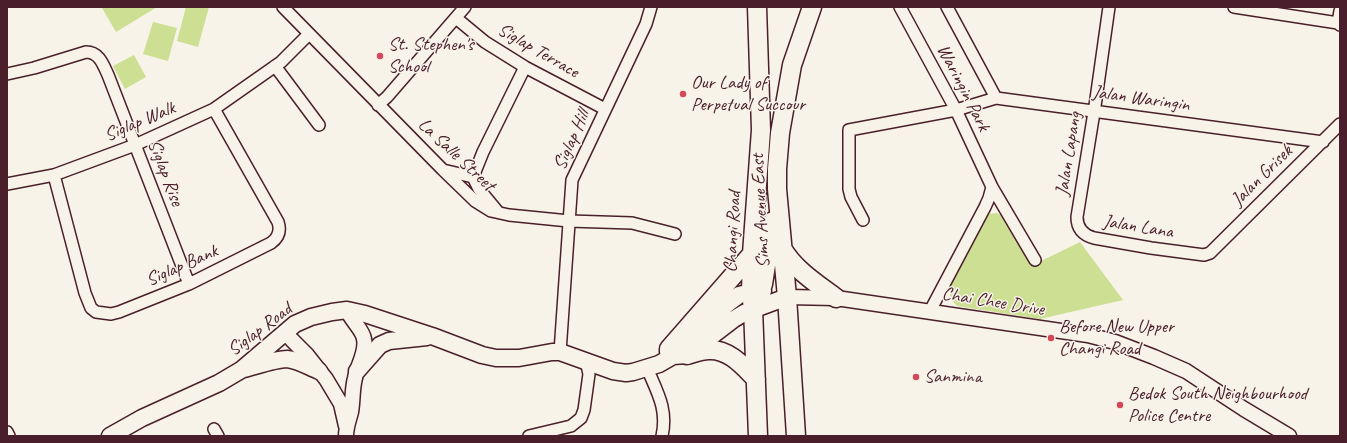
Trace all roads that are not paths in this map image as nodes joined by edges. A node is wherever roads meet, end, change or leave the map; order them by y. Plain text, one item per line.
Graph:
1 (283, 7) edge
2 (465, 7) edge
3 (651, 7) edge
4 (757, 7) edge
5 (812, 7) edge
6 (900, 7) edge
7 (947, 7) edge
8 (1108, 7) edge
9 (1234, 7) edge
10 (1340, 11) edge
11 (456, 18) junction
12 (1339, 24) edge
13 (310, 34) junction
14 (276, 66) junction
15 (525, 67) junction
16 (7, 74) edge
17 (996, 98) junction
18 (378, 105) junction
19 (214, 109) junction
20 (605, 109) junction
21 (956, 110) junction
22 (1094, 110) junction
23 (1340, 124) edge
24 (319, 126) dead end
25 (1323, 142) junction
26 (135, 145) junction
27 (443, 170) junction
28 (54, 175) junction
29 (473, 177) junction
30 (7, 184) edge
31 (992, 187) junction
32 (777, 188) junction
33 (499, 213) junction
34 (1077, 213) joint
35 (863, 220) dead end
36 (569, 221) junction
37 (675, 234) dead end
38 (782, 247) junction
39 (1210, 253) joint
40 (752, 254) junction
41 (1035, 260) dead end
42 (189, 284) junction
43 (755, 297) junction
44 (787, 297) junction
45 (836, 298) junction
46 (347, 310) junction
47 (930, 311) junction
48 (286, 332) junction
49 (432, 336) junction
50 (560, 348) junction
51 (687, 355) junction
52 (586, 361) junction
53 (658, 361) junction
54 (241, 370) junction
55 (319, 371) junction
56 (357, 371) junction
57 (756, 379) junction
58 (346, 403) junction
59 (346, 431) edge
60 (7, 432) edge
61 (9, 436) edge
62 (110, 436) edge
63 (529, 436) edge
64 (662, 436) edge
65 (758, 436) edge
66 (796, 436) edge
67 (1289, 436) edge

1 - 13 street, La Salle Street
2 - 11 street
3 - 20 street, Siglap Hill
4 - 40 main road, Changi Road
5 - 32 main road, Sims Avenue East
6 - 21 street, Waringin Park
7 - 17 street, Waringin Park
8 - 22 street, Jalan Lapang
9 - 12 street
10 - 12 street
11 - 15 street, Siglap Terrace
11 - 18 street
13 - 14 street, Siglap Walk
13 - 18 street, La Salle Street
14 - 19 street, Siglap Walk
14 - 24 street
15 - 20 street, Siglap Terrace
15 - 29 street
16 - 26 street, Siglap Rise
17 - 21 street, Jalan Waringin
17 - 22 street, Jalan Waringin
18 - 27 street, La Salle Street
19 - 26 street, Siglap Walk
19 - 42 street, Siglap Bank
20 - 36 street, Siglap Hill
21 - 31 street, Waringin Park
21 - 35 street, Jalan Waringin
22 - 25 street, Jalan Waringin
22 - 34 street, Jalan Lapang
23 - 25 street, Jalan Grisek
25 - 39 street, Jalan Grisek
26 - 28 street, Siglap Walk
26 - 42 street, Siglap Rise
27 - 29 street
27 - 33 street, La Salle Street
28 - 30 street, Siglap Walk
28 - 42 street, Siglap Bank
29 - 33 street
31 - 41 street, Waringin Park
31 - 47 street
32 - 38 main road, Sims Avenue East
32 - 43 main road
33 - 36 street, La Salle Street
34 - 39 street, Jalan Lana
36 - 37 street, La Salle Street
36 - 50 street, Siglap Hill
38 - 44 main road, Sims Avenue East
38 - 45 main road
40 - 43 main road, Changi Road
40 - 53 main road
43 - 44 main road
43 - 51 main road, Siglap Road
43 - 53 main road, Siglap Road
43 - 57 main road
44 - 45 street, Chai Chee Drive
44 - 66 main road, Sims Avenue East
45 - 47 street, Chai Chee Drive
46 - 48 main road, Siglap Road
46 - 49 main road, Siglap Road
46 - 56 street
47 - 67 street, Chai Chee Drive
48 - 54 main road, Siglap Road
48 - 55 street
49 - 50 main road, Siglap Road
49 - 56 main road
50 - 52 main road, Siglap Road
51 - 53 main road, Siglap Road
51 - 57 main road
52 - 53 main road, Siglap Road
52 - 63 street
53 - 64 street
54 - 55 main road
54 - 62 main road, Siglap Road
55 - 58 street
56 - 58 street
57 - 65 main road
58 - 59 street
60 - 61 street

